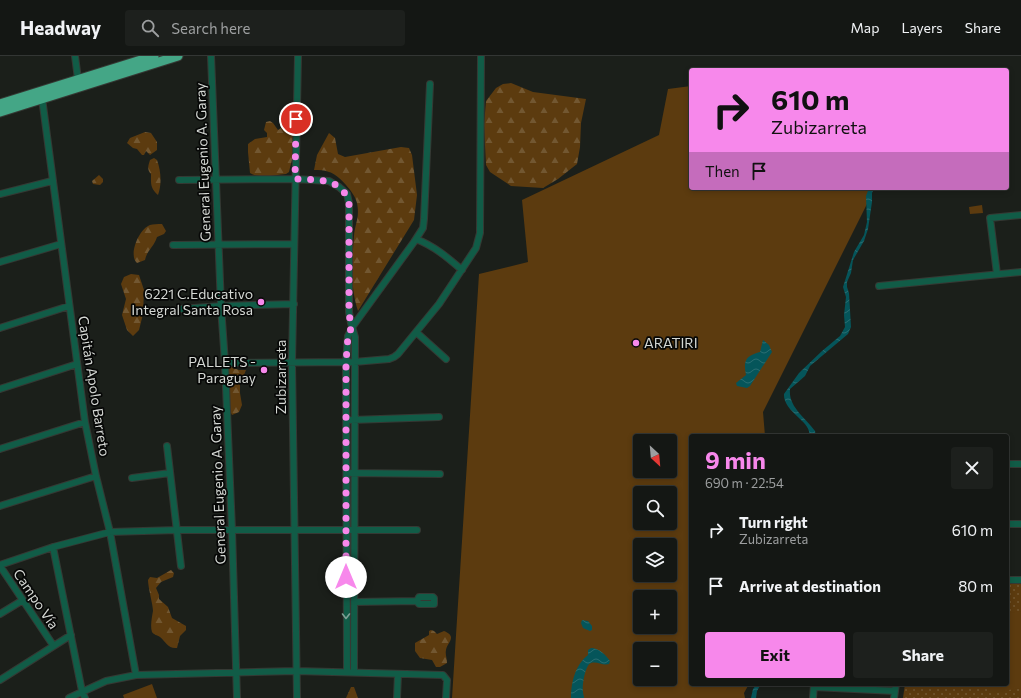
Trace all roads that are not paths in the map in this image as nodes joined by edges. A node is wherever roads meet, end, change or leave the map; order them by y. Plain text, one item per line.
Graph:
1 (75, 56) edge
2 (154, 56) edge
3 (178, 56) edge
4 (211, 56) edge
5 (298, 56) edge
6 (481, 56) edge
7 (78, 79) junction
8 (430, 84) dead end
9 (42, 98) junction
10 (0, 104) edge
11 (0, 112) edge
12 (295, 179) junction
13 (52, 180) junction
14 (179, 180) dead end
15 (216, 180) junction
16 (0, 194) edge
17 (1021, 215) edge
18 (416, 238) junction
19 (61, 244) junction
20 (294, 244) junction
21 (172, 245) dead end
22 (218, 245) junction
23 (0, 262) edge
24 (462, 270) junction
25 (1021, 272) edge
26 (997, 274) junction
27 (879, 286) dead end
28 (294, 304) junction
29 (69, 306) junction
30 (221, 306) junction
31 (181, 309) dead end
32 (352, 326) junction
33 (0, 328) edge
34 (416, 332) junction
35 (446, 359) dead end
36 (346, 362) junction
37 (354, 362) junction
38 (292, 363) junction
39 (77, 364) junction
40 (225, 364) junction
41 (0, 389) edge
42 (440, 417) dead end
43 (346, 419) junction
44 (354, 420) junction
45 (85, 422) junction
46 (167, 446) dead end
47 (0, 449) edge
48 (1009, 464) edge
49 (1021, 464) edge
50 (170, 473) junction
51 (346, 473) junction
52 (355, 473) junction
53 (440, 474) dead end
54 (96, 476) junction
55 (132, 478) dead end
56 (0, 506) edge
57 (1009, 524) edge
58 (1021, 524) edge
59 (177, 530) junction
60 (232, 530) junction
61 (346, 530) junction
62 (354, 530) junction
63 (417, 530) dead end
64 (296, 531) junction
65 (110, 532) junction
66 (53, 547) junction
67 (0, 566) edge
68 (181, 566) dead end
69 (1009, 580) edge
70 (1021, 580) edge
71 (23, 600) junction
72 (417, 601) dead end
73 (354, 602) junction
74 (0, 614) edge
75 (71, 634) junction
76 (53, 645) junction
77 (296, 671) junction
78 (236, 672) junction
79 (347, 672) junction
80 (354, 672) junction
81 (398, 674) junction
82 (136, 675) junction
83 (0, 680) edge
84 (814, 686) edge
85 (82, 691) junction
86 (895, 695) edge
87 (69, 698) edge
88 (85, 698) edge
89 (237, 698) edge
90 (297, 698) edge
91 (397, 698) edge
92 (446, 698) edge
93 (813, 698) edge

1 - 7 street
2 - 7 highway
3 - 9 highway
4 - 15 street, General Eugenio A. Garay
5 - 12 street, Zubizarreta
6 - 24 street
7 - 10 highway
8 - 18 street
9 - 11 highway
9 - 13 street, Capitán Apolo Barreto
12 - 15 street
12 - 20 street, Zubizarreta
12 - 32 street
13 - 16 street
13 - 19 street, Capitán Apolo Barreto
14 - 15 street
15 - 22 street, General Eugenio A. Garay
17 - 26 street
18 - 24 street
18 - 32 street
19 - 23 street
19 - 29 street, Capitán Apolo Barreto
20 - 22 street
20 - 28 street, Zubizarreta
21 - 22 street
22 - 30 street, General Eugenio A. Garay
24 - 34 street
25 - 26 street
26 - 27 street
28 - 30 street
28 - 38 street, Zubizarreta
29 - 33 street
29 - 39 street, Capitán Apolo Barreto
30 - 31 street
30 - 40 street, General Eugenio A. Garay
32 - 36 street
32 - 37 street
34 - 35 street
34 - 37 street
36 - 37 street
36 - 38 street
36 - 43 street
37 - 44 street
38 - 40 street
38 - 64 street, Zubizarreta
39 - 41 street
39 - 45 street, Capitán Apolo Barreto
40 - 60 street, General Eugenio A. Garay
42 - 44 street
43 - 44 street
43 - 51 street
44 - 52 street
45 - 47 street
45 - 54 street, Capitán Apolo Barreto
46 - 50 street
48 - 49 street
50 - 55 street
50 - 59 street
51 - 52 street
51 - 61 street
52 - 53 street
52 - 62 street
54 - 56 street
54 - 65 street, Capitán Apolo Barreto
57 - 58 street
59 - 60 street
59 - 65 street
59 - 68 street
60 - 64 street
60 - 78 street, General Eugenio A. Garay
61 - 62 street
61 - 64 street
61 -> 79 street
62 - 63 street
62 - 73 street
64 - 77 street, Zubizarreta
65 - 66 street
65 - 82 street, Capitán Apolo Barreto
66 - 67 street
66 - 75 street
67 - 71 street, Campo Vía
69 - 70 street
71 - 74 street
71 - 76 street, Campo Vía
72 - 73 street
73 - 80 street
75 - 76 street
75 - 85 street
76 - 83 street
77 - 78 street
77 - 79 street
77 - 90 street, Zubizarreta
78 - 82 street
78 - 89 street, General Eugenio A. Garay
79 - 80 street
80 - 81 street
81 - 91 street
81 - 92 street
82 - 85 street
84 - 86 street
84 - 93 street
85 - 87 street
85 - 88 street

